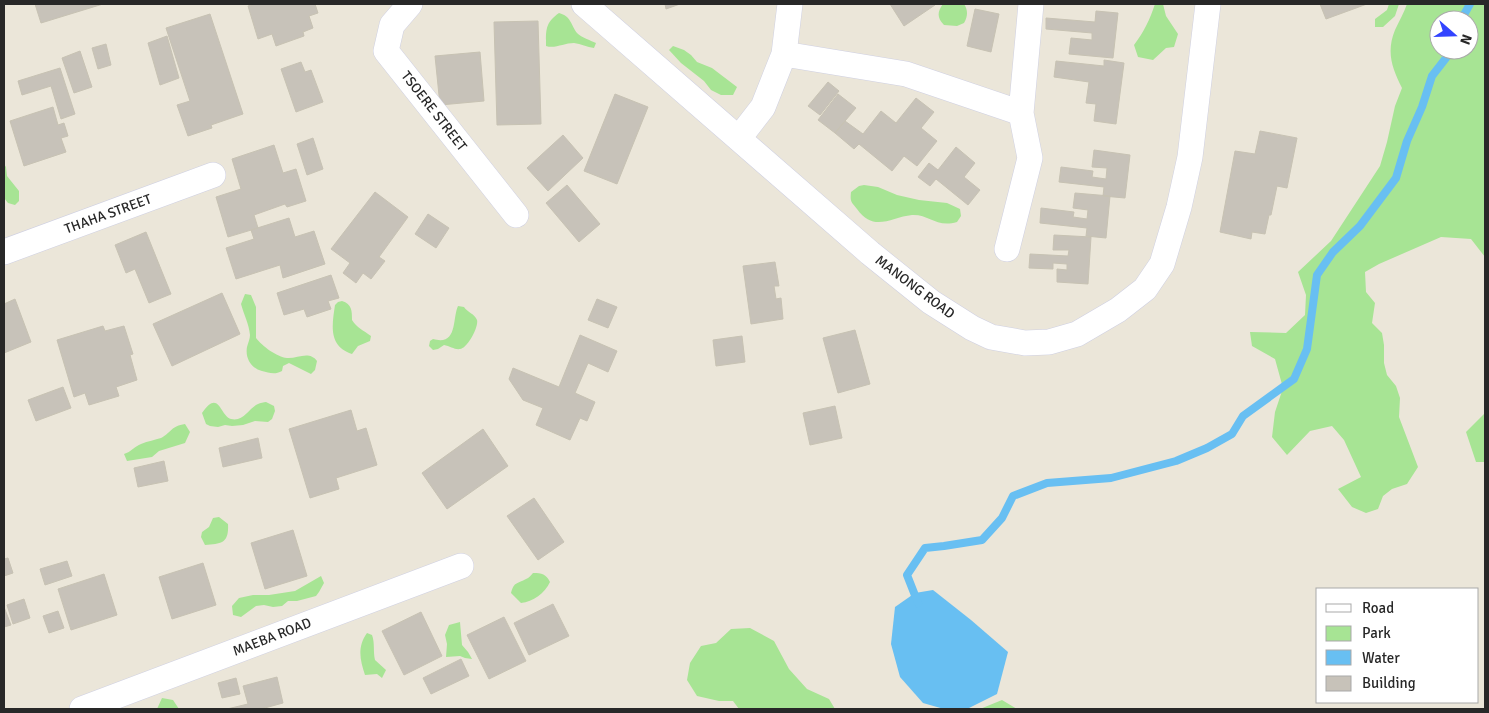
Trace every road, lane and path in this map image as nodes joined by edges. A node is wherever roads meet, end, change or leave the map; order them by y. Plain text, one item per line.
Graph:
1 (410, 4) edge
2 (584, 4) edge
3 (790, 4) edge
4 (1031, 4) edge
5 (1208, 4) edge
6 (784, 54) junction
7 (1021, 113) junction
8 (739, 138) junction
9 (213, 175) dead end
10 (516, 215) dead end
11 (1007, 249) dead end
12 (4, 252) edge
13 (462, 566) dead end
14 (82, 709) edge

1 - 10 street, TSOERE STREET
2 - 8 street, MANONG ROAD
3 - 6 street
4 - 7 street
5 - 8 street, MANONG ROAD
6 - 7 street
6 - 8 street
7 - 11 street
9 - 12 street, THAHA STREET
13 - 14 street, MAEBA ROAD

